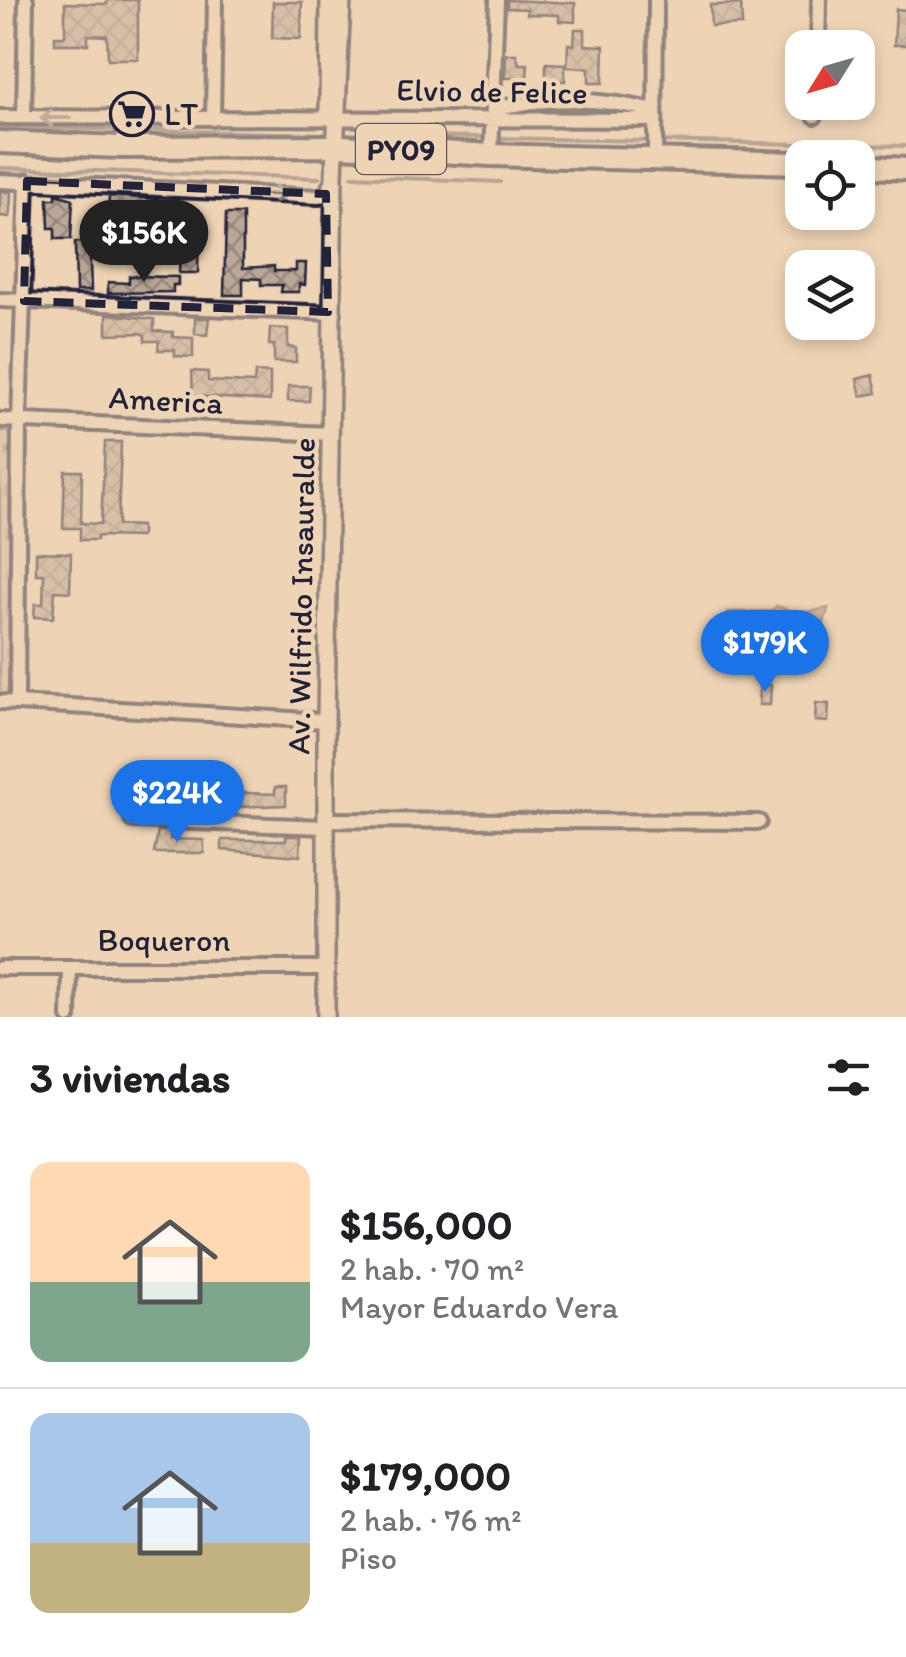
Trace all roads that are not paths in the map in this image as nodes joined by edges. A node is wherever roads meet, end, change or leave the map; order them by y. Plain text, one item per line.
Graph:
1 (26, 0) edge
2 (215, 0) edge
3 (329, 0) edge
4 (342, 0) edge
5 (497, 0) edge
6 (656, 0) edge
7 (819, 0) edge
8 (818, 30) edge
9 (493, 114) junction
10 (655, 116) junction
11 (0, 117) edge
12 (332, 117) junction
13 (24, 118) junction
14 (213, 119) junction
15 (122, 132) junction
16 (0, 142) edge
17 (0, 152) edge
18 (492, 154) junction
19 (332, 155) junction
20 (655, 157) junction
21 (785, 162) edge
22 (875, 168) edge
23 (785, 171) edge
24 (906, 172) edge
25 (875, 173) edge
26 (0, 181) edge
27 (26, 182) junction
28 (326, 194) junction
29 (0, 300) edge
30 (24, 301) junction
31 (331, 313) junction
32 (0, 420) edge
33 (19, 420) junction
34 (328, 434) junction
35 (0, 702) edge
36 (18, 703) junction
37 (323, 720) junction
38 (132, 820) dead end
39 (760, 822) dead end
40 (326, 825) junction
41 (0, 968) edge
42 (70, 968) junction
43 (324, 968) junction
44 (69, 1017) edge
45 (323, 1017) edge

1 - 13 street
2 - 14 street
3 - 12 street
4 - 12 street
5 - 9 street
6 - 10 street
7 - 8 street
9 - 10 street, Elvio de Felice
9 - 12 street, Elvio de Felice
9 - 18 street
10 - 20 street
11 - 13 street, Elvio de Felice
12 - 14 street, Elvio de Felice
12 - 19 street
15 -> 13 street, Elvio de Felice
14 - 15 street, Elvio de Felice
15 - 16 highway, PY09
15 - 19 highway, PY09
17 - 19 highway, PY09
18 - 19 highway, PY09
18 - 20 highway, PY09
19 - 23 highway, PY09
19 - 28 street
19 - 31 street, Av. Wilfrido Insauralde
20 - 21 highway, PY09
22 - 24 highway
24 - 25 highway
26 - 27 street
27 -> 28 street
27 - 30 street
28 - 31 street
29 - 30 street
30 - 31 street
30 - 33 street
31 - 34 street, Av. Wilfrido Insauralde
32 - 33 street, America
33 - 34 street, America
33 - 36 street
34 - 37 street, Av. Wilfrido Insauralde
35 - 36 street
36 - 37 street
37 - 40 street, Av. Wilfrido Insauralde
38 - 40 street
39 - 40 street
40 - 43 street, Av. Wilfrido Insauralde
41 - 42 street, Boqueron
42 - 43 street, Boqueron
42 - 44 street
43 - 45 street, Av. Wilfrido Insauralde

